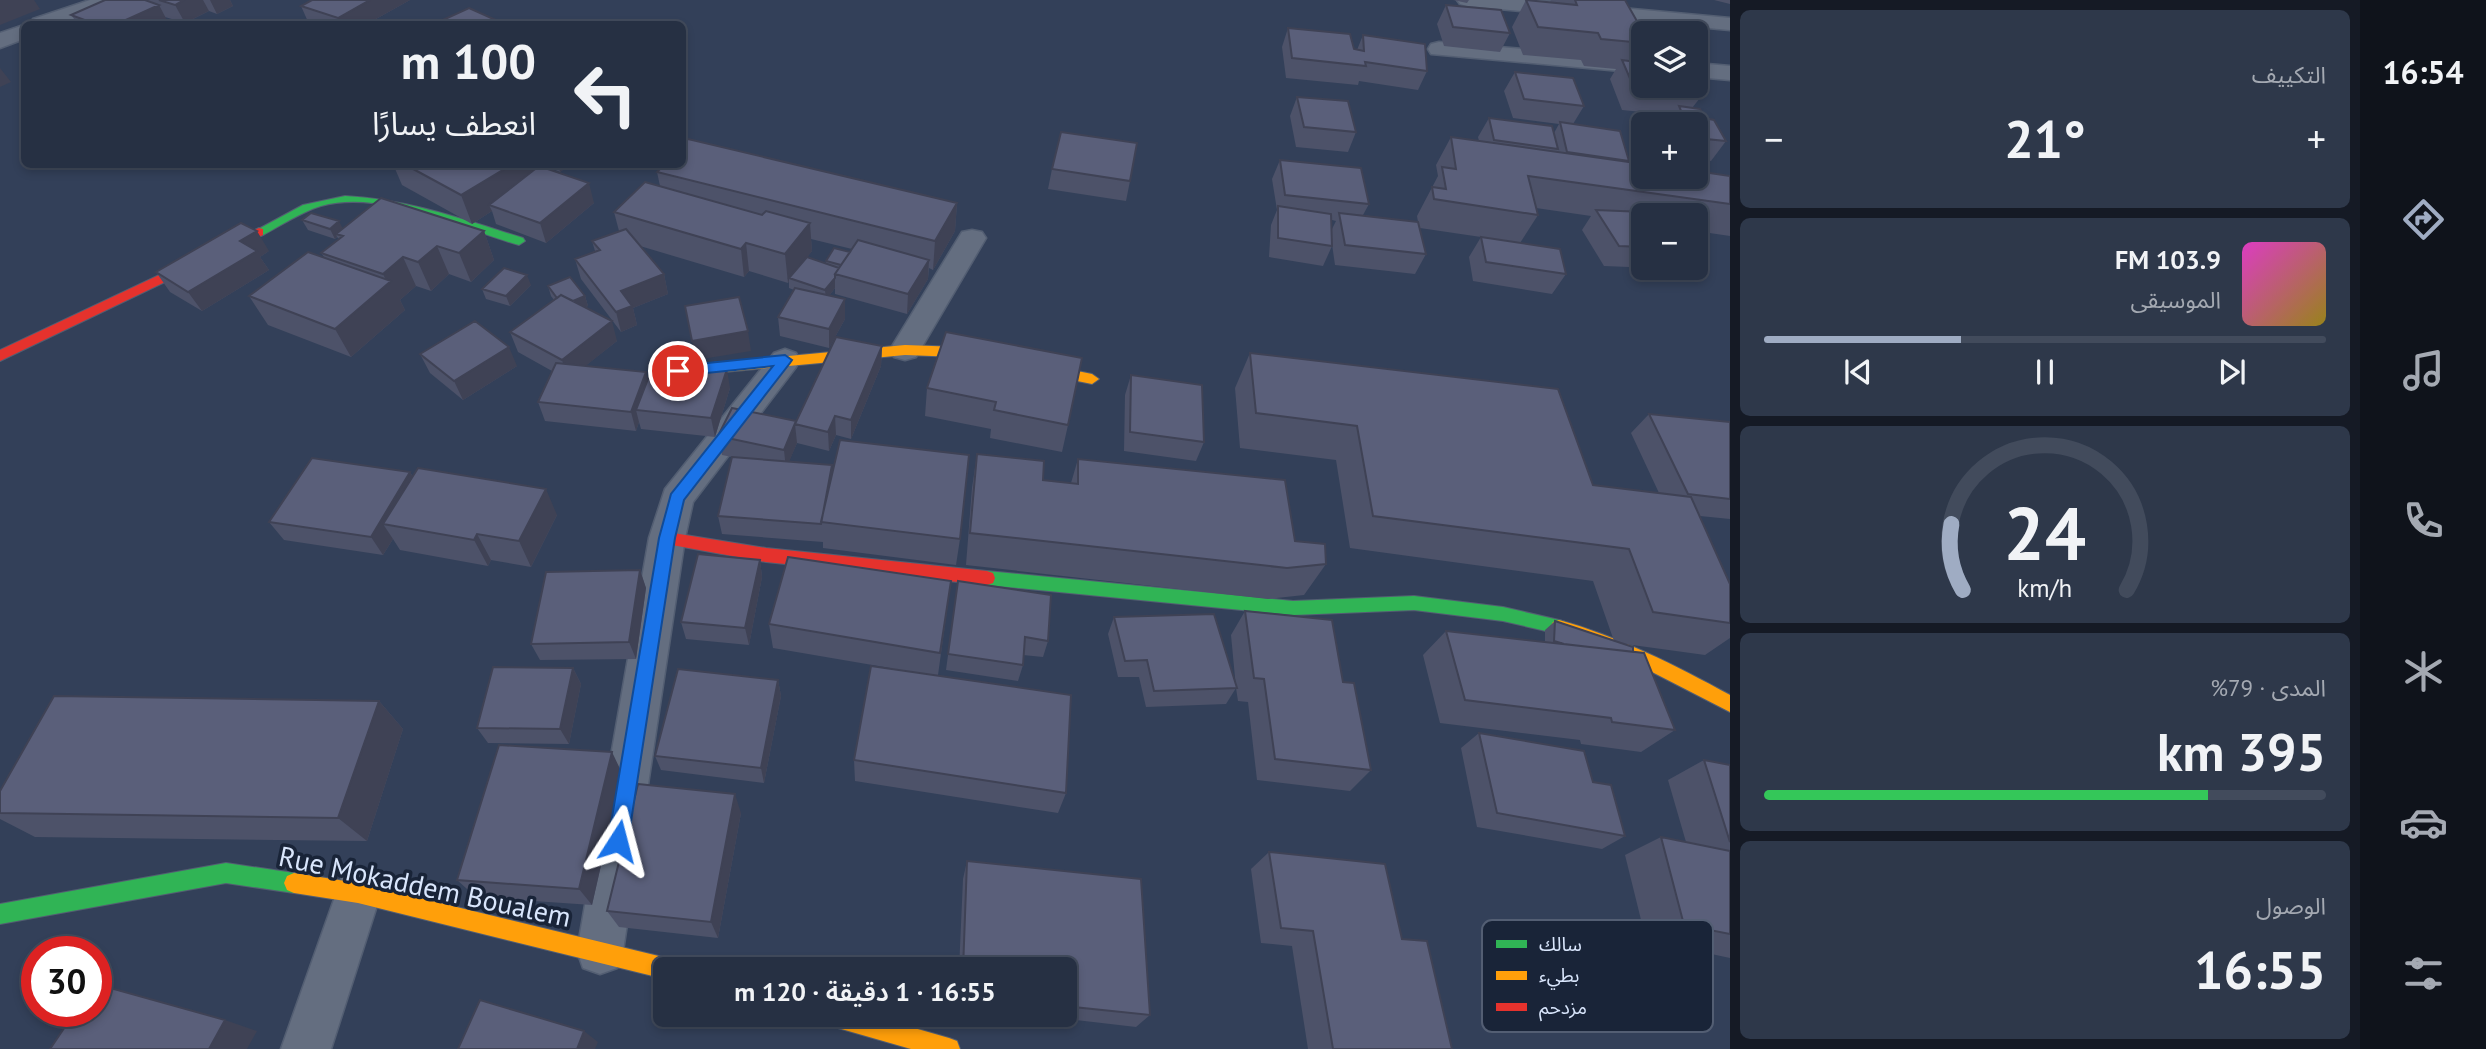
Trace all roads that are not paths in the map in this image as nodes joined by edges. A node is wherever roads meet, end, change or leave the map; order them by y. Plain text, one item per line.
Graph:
1 (110, 0) edge
2 (1467, 0) edge
3 (1536, 3) edge
4 (1662, 17) edge
5 (50, 21) edge
6 (1730, 24) edge
7 (21, 32) edge
8 (0, 41) edge
9 (1439, 49) dead end
10 (1631, 65) edge
11 (1708, 71) edge
12 (1730, 73) edge
13 (972, 238) dead end
14 (519, 241) dead end
15 (905, 350) junction
16 (0, 356) edge
17 (785, 360) junction
18 (652, 374) edge
19 (1091, 379) dead end
20 (667, 538) junction
21 (1730, 705) edge
22 (358, 893) junction
23 (0, 914) edge
24 (600, 950) junction
25 (653, 965) edge
26 (873, 1027) edge
27 (306, 1049) edge
28 (949, 1049) edge

1 - 5 street
2 - 3 street
3 - 4 street
4 - 6 street
7 - 8 street
9 - 10 street
11 - 12 street
13 - 15 street
14 - 16 street
15 - 17 street
15 - 19 street
17 - 18 street
17 - 20 street
20 - 21 street
20 - 24 street
22 - 23 street, Rue Mokaddem Boualem
22 - 24 street, Rue Mokaddem Boualem
22 - 27 street
24 - 25 street, Rue Mokaddem Boualem
26 - 28 street

